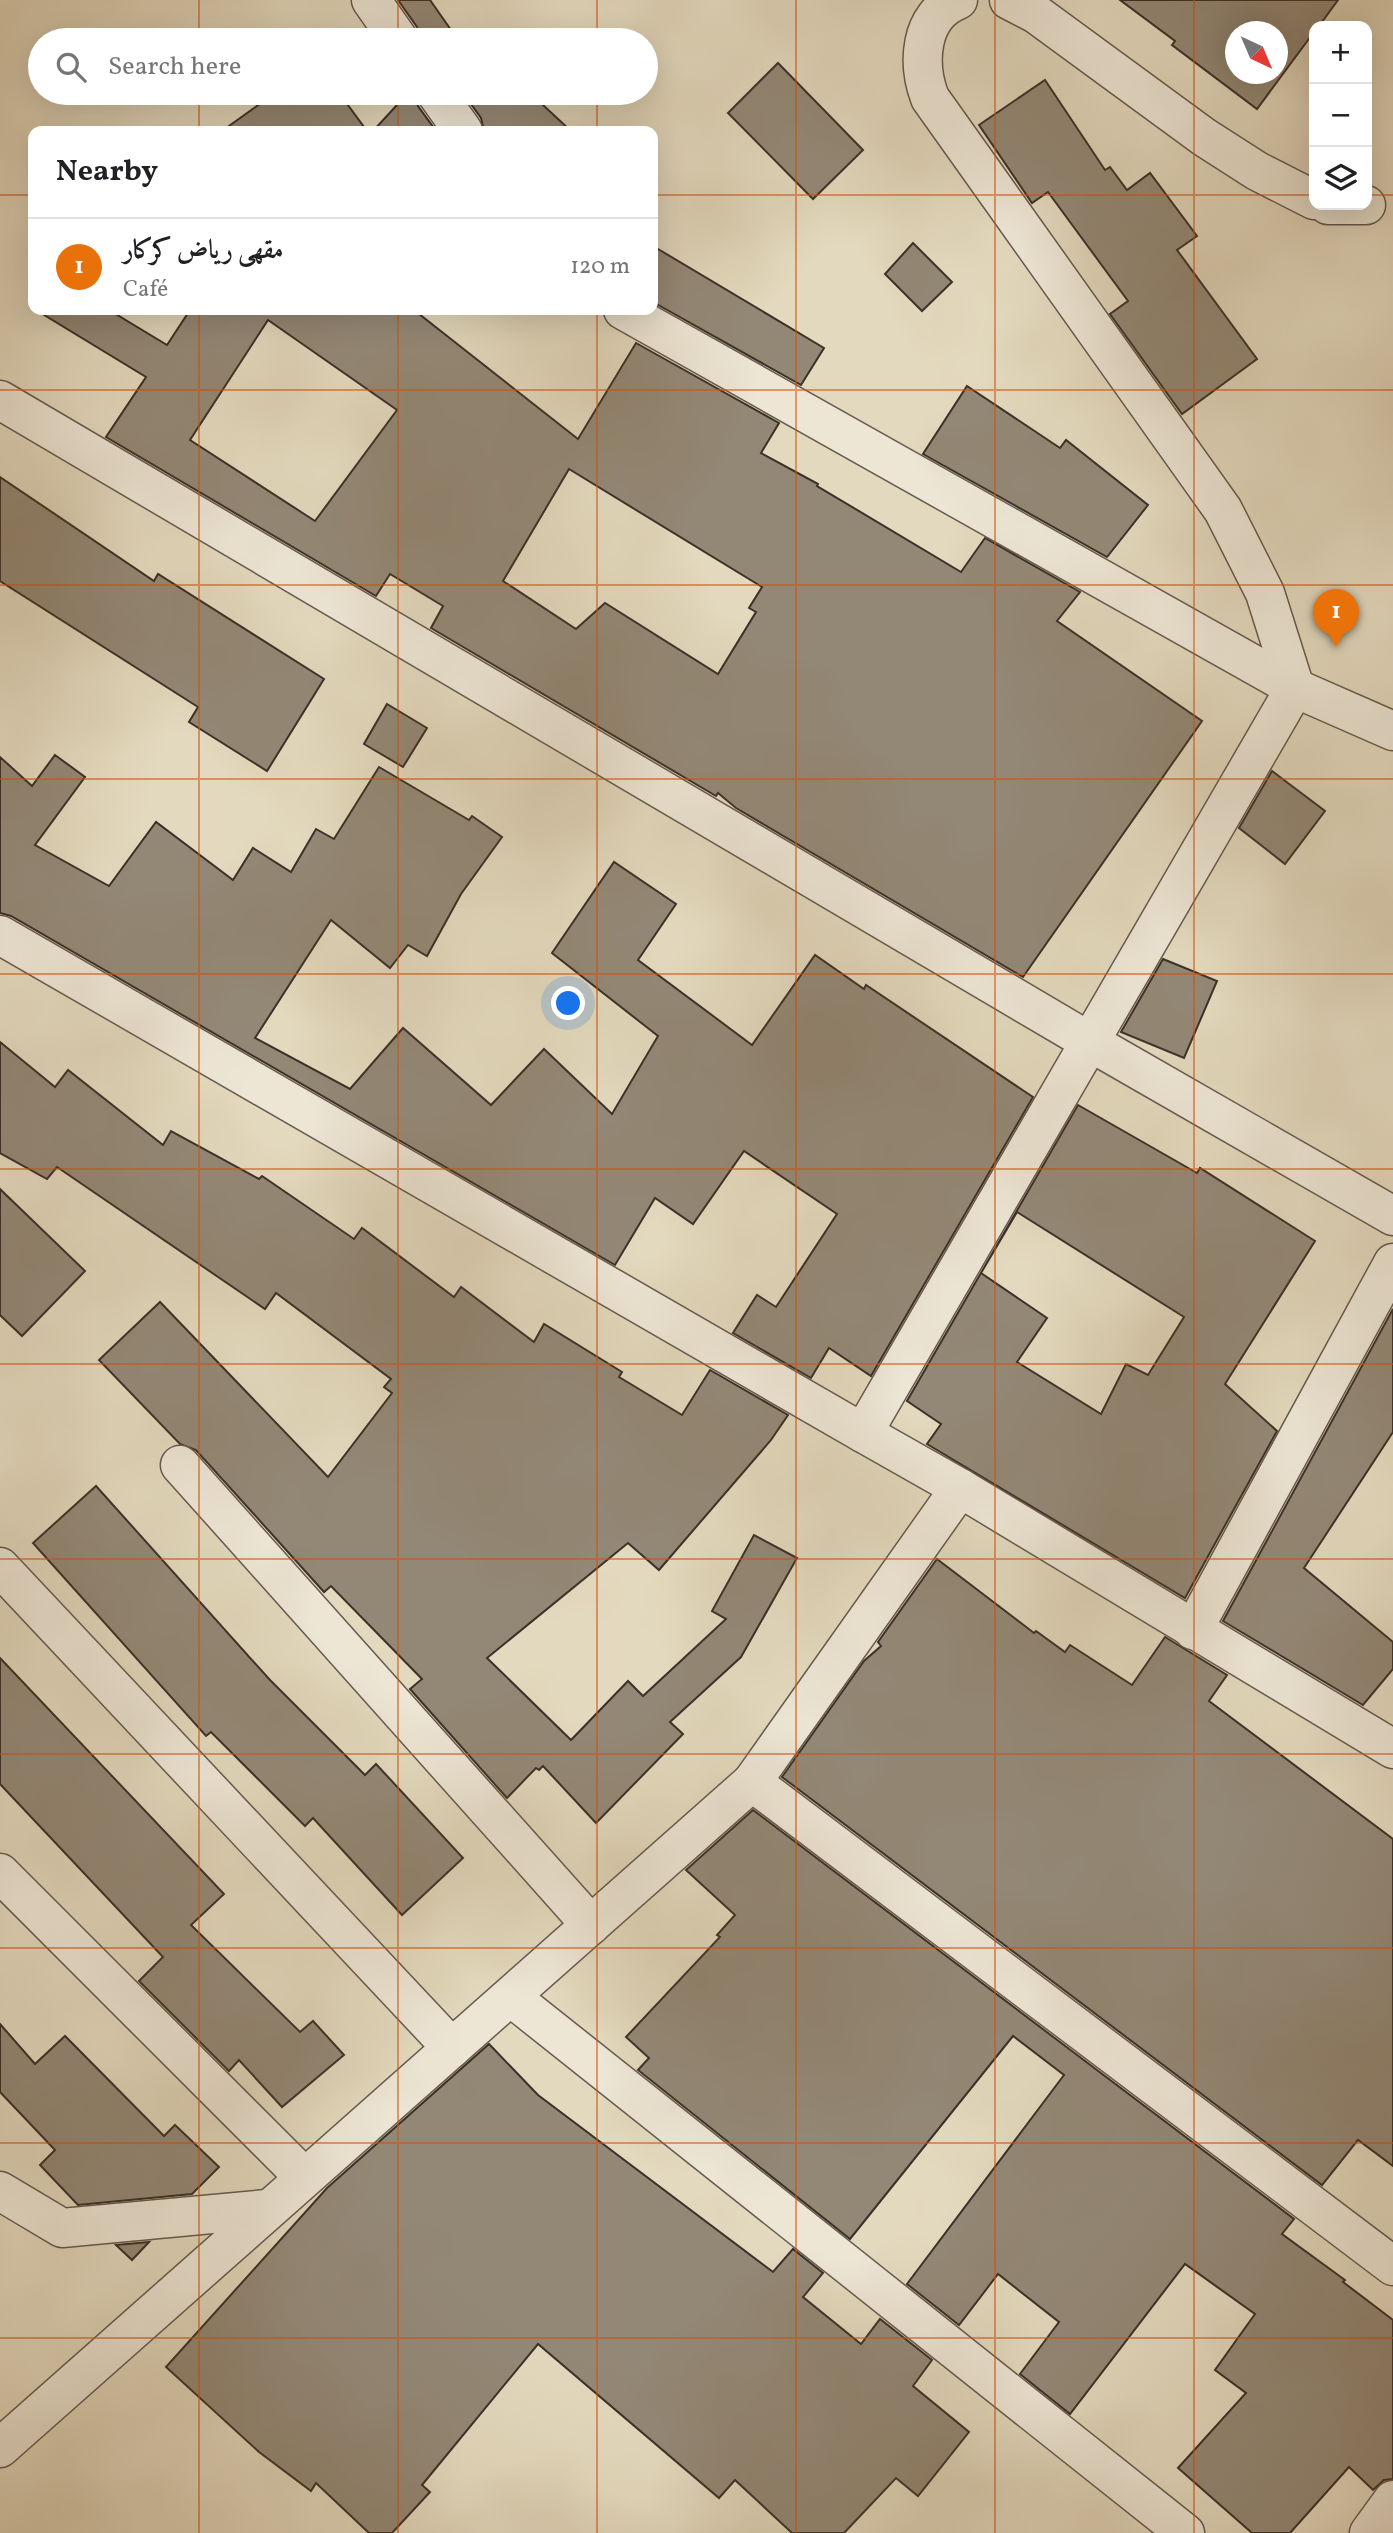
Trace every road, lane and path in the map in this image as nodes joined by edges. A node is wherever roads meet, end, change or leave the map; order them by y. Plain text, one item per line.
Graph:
1 (371, 0) edge
2 (1009, 0) edge
3 (948, 2) edge
4 (391, 28) edge
5 (445, 105) edge
6 (459, 126) edge
7 (1393, 192) edge
8 (1309, 197) edge
9 (1372, 202) edge
10 (632, 315) edge
11 (0, 400) edge
12 (1295, 688) junction
13 (1386, 721) edge
14 (0, 935) edge
15 (1090, 1042) junction
16 (1393, 1216) edge
17 (1393, 1264) edge
18 (863, 1433) junction
19 (180, 1465) dead end
20 (960, 1488) junction
21 (0, 1567) edge
22 (1193, 1630) junction
23 (1393, 1749) edge
24 (751, 1782) junction
25 (0, 1873) edge
26 (591, 1925) junction
27 (511, 1997) junction
28 (452, 2048) junction
29 (304, 2177) junction
30 (0, 2191) edge
31 (267, 2210) junction
32 (1393, 2266) edge
33 (0, 2448) edge
34 (1393, 2500) edge
35 (1185, 2533) edge
36 (1369, 2533) edge

1 - 4 street
2 - 8 street
3 - 12 street
5 - 6 street
7 - 9 street
10 - 12 street
11 - 15 street
12 - 13 street
12 - 15 street
14 - 18 street
15 - 16 street
15 - 18 street
17 - 22 street
18 - 20 street
19 - 26 street
20 - 22 street
20 - 24 street
21 - 28 street
22 - 23 street
24 - 26 street
24 - 32 street
25 - 29 street
26 - 27 street
27 - 28 street
27 - 35 street
28 - 29 street
29 - 31 street
30 - 31 street
31 - 33 street
34 - 36 street

